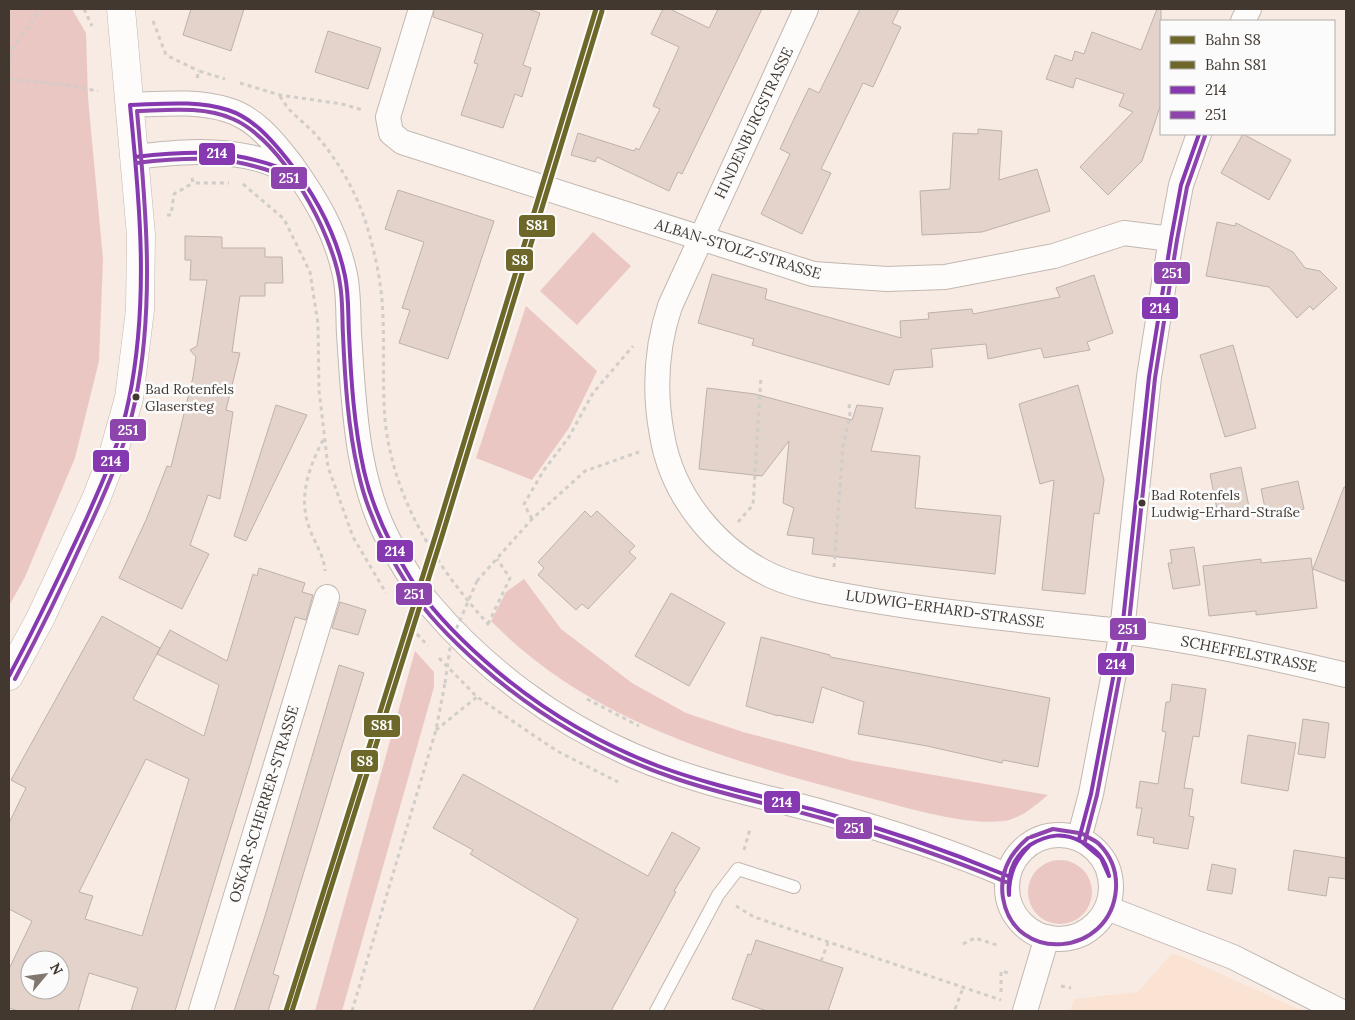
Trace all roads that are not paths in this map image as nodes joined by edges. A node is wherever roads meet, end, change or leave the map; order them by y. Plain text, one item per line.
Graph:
1 (122, 9) edge
2 (421, 9) edge
3 (806, 9) edge
4 (130, 105) junction
5 (1199, 135) edge
6 (135, 157) junction
7 (298, 175) junction
8 (701, 238) junction
9 (1171, 239) junction
10 (327, 597) road end
11 (1122, 632) junction
12 (1346, 675) edge
13 (9, 676) edge
14 (1079, 839) junction
15 (1008, 876) junction
16 (794, 887) dead end
17 (1107, 908) junction
18 (1047, 937) junction
19 (1026, 1010) edge
20 (201, 1011) edge
21 (656, 1011) edge
22 (1340, 1011) edge

1 - 4 street
2 - 8 street, ALBAN-STOLZ-STRASSE
3 - 8 street, HINDENBURGSTRASSE
4 - 6 street
4 - 7 street
5 - 9 street
6 - 7 street
6 - 13 street
7 - 15 street
8 - 9 street, ALBAN-STOLZ-STRASSE
8 - 11 street, LUDWIG-ERHARD-STRASSE
9 - 11 street
10 - 20 street, OSKAR-SCHERRER-STRASSE
11 - 12 street, SCHEFFELSTRASSE
11 - 14 street
14 - 15 street
14 - 17 street
15 - 18 street
16 - 21 lane
17 - 18 street
17 - 22 street
18 - 19 street

